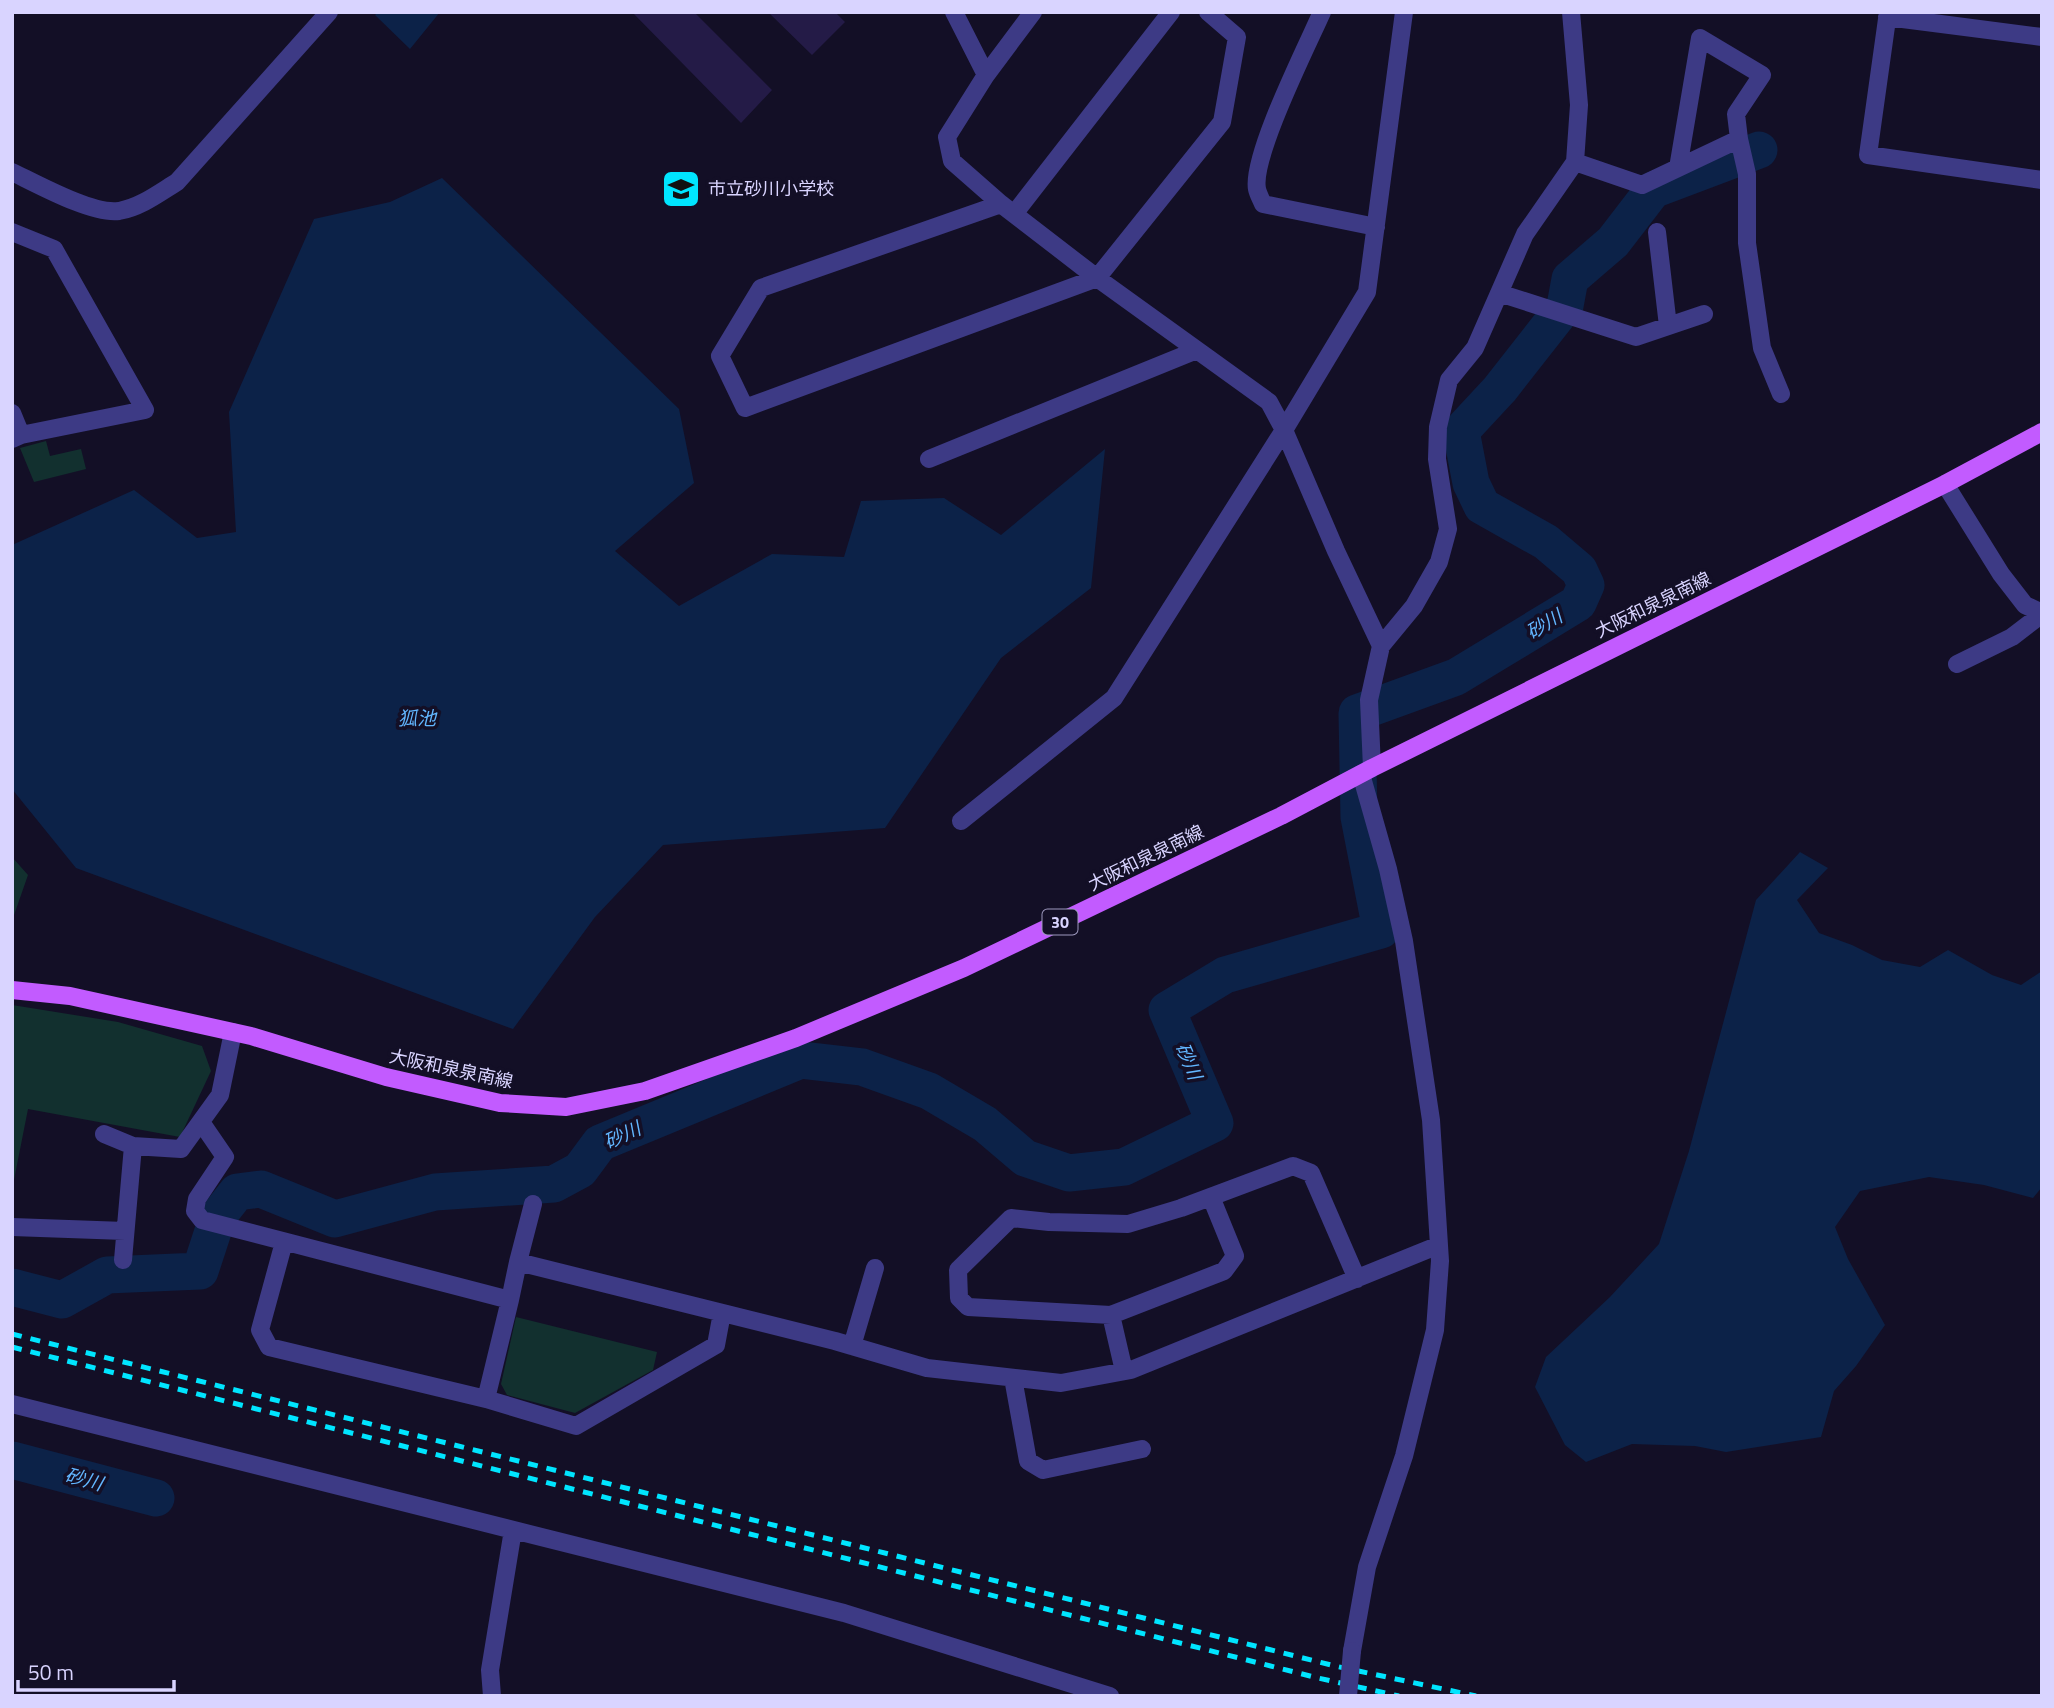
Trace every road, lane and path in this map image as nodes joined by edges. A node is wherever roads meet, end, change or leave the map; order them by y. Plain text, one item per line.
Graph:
1 (329, 12) edge
2 (954, 12) edge
3 (1033, 12) edge
4 (1171, 12) edge
5 (1208, 12) edge
6 (1322, 12) edge
7 (1404, 12) edge
8 (1571, 12) edge
9 (1887, 15) edge
10 (2042, 37) edge
11 (986, 75) junction
12 (1739, 139) junction
13 (1575, 162) junction
14 (1678, 168) junction
15 (12, 172) edge
16 (2042, 180) edge
17 (1008, 209) junction
18 (1376, 227) junction
19 (12, 232) edge
20 (1657, 232) dead end
21 (1097, 278) junction
22 (1499, 293) junction
23 (1704, 314) dead end
24 (1668, 326) junction
25 (1197, 351) junction
26 (1782, 394) dead end
27 (12, 413) edge
28 (1284, 430) junction
29 (2042, 432) edge
30 (17, 437) edge
31 (929, 459) dead end
32 (1945, 484) junction
33 (2042, 614) edge
34 (1381, 646) junction
35 (1957, 664) dead end
36 (1367, 771) junction
37 (961, 821) dead end
38 (12, 990) edge
39 (233, 1032) junction
40 (201, 1122) junction
41 (104, 1134) dead end
42 (133, 1146) junction
43 (1211, 1197) junction
44 (533, 1204) dead end
45 (12, 1227) edge
46 (125, 1231) junction
47 (284, 1241) junction
48 (1439, 1245) junction
49 (123, 1260) dead end
50 (518, 1262) junction
51 (875, 1268) dead end
52 (1357, 1279) junction
53 (510, 1300) junction
54 (722, 1313) junction
55 (1111, 1315) junction
56 (852, 1346) junction
57 (1124, 1371) junction
58 (1013, 1378) junction
59 (486, 1399) junction
60 (12, 1404) edge
61 (1142, 1449) dead end
62 (513, 1530) junction
63 (492, 1696) edge
64 (1110, 1696) edge
65 (1348, 1696) edge

1 - 15 street
2 - 11 street
3 - 11 street
4 - 17 street
5 - 21 street
6 - 18 street
7 - 18 street
8 - 13 street
9 - 10 street
9 - 16 street
11 - 17 street
12 - 14 street
12 - 14 street
12 - 26 street
13 - 14 street
13 - 22 street
17 - 21 street
17 - 21 street
18 - 28 street
19 - 30 street
20 - 24 street
21 - 25 street
22 - 24 street
22 - 34 street
23 - 24 street
25 - 28 street
25 - 31 street
27 - 30 street
28 - 34 street
28 - 37 street
29 - 32 main road, 大阪和泉泉南線 / 30
32 - 33 street
32 - 36 main road, 大阪和泉泉南線 / 30
33 - 35 street
34 - 36 street
36 - 39 main road, 大阪和泉泉南線 / 30
36 - 48 street
38 - 39 main road, 大阪和泉泉南線 / 30
39 - 40 street
40 - 42 street
40 - 47 street
41 - 42 street
42 - 46 street
43 - 52 street
43 - 55 street
43 - 55 street
44 - 50 street
45 - 46 street
46 - 49 street
47 - 53 street
47 - 59 street
48 - 52 street
48 - 65 street, bridge
50 - 53 street
50 - 54 street
51 - 56 street
52 - 57 street
53 - 59 street
54 - 56 street
54 - 59 street
55 - 57 street
56 - 58 street
57 - 58 street
58 - 61 street
60 - 62 street
62 - 63 street
62 - 64 street

